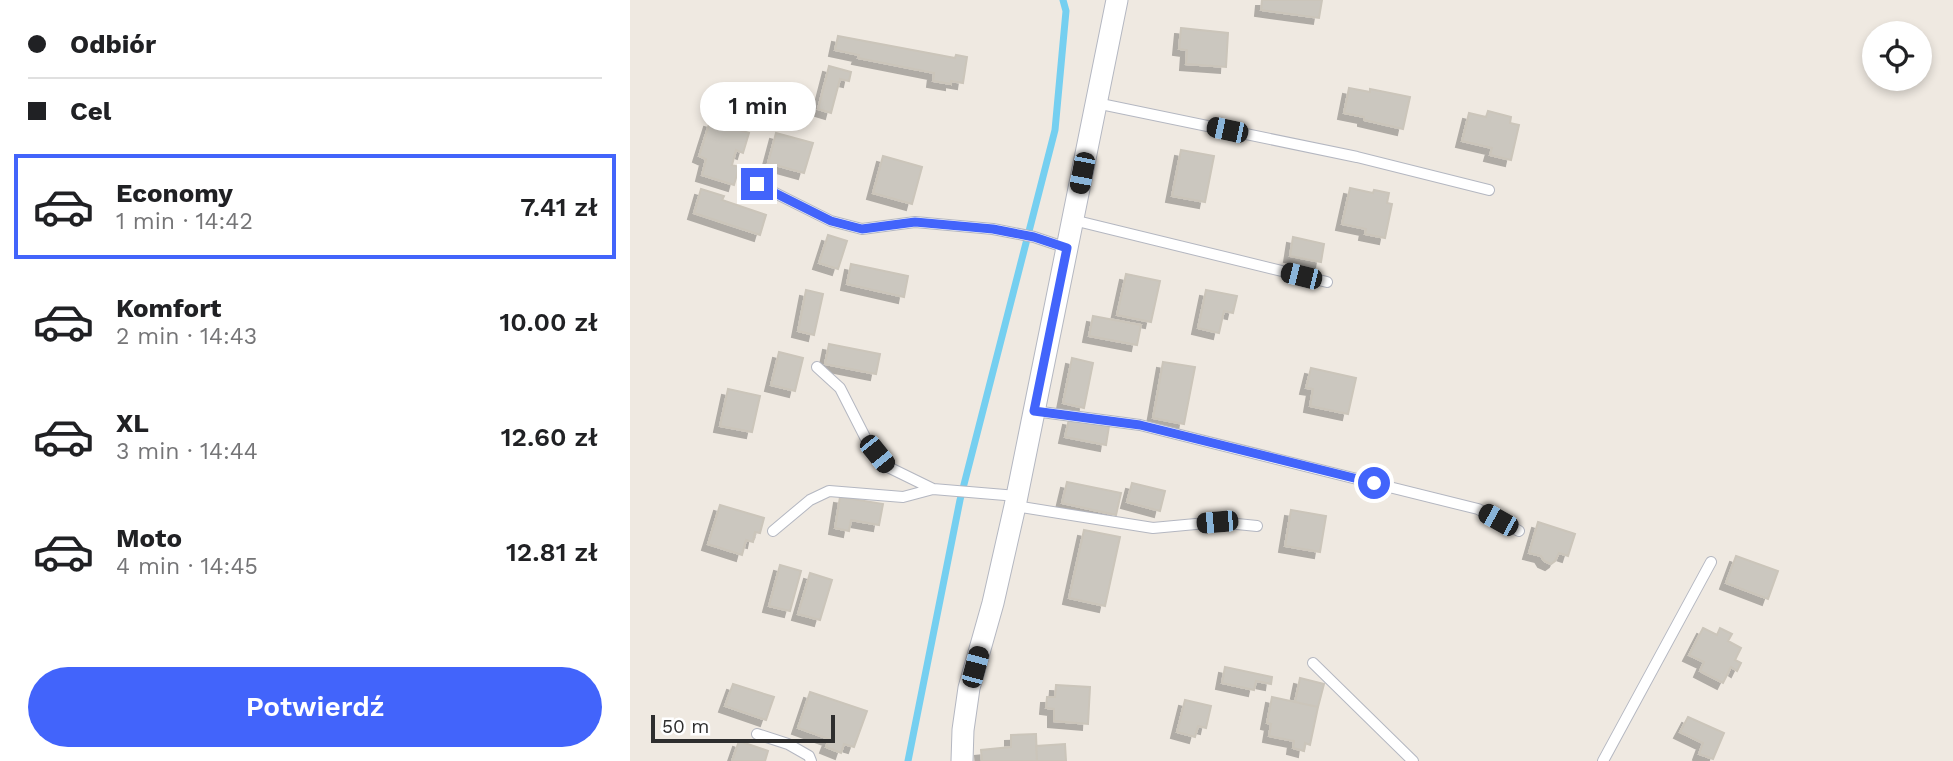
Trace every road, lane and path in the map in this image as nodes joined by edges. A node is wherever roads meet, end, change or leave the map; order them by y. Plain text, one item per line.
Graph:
1 (1117, 0) edge
2 (1096, 103) junction
3 (757, 184) dead end
4 (1489, 190) dead end
5 (1073, 220) junction
6 (1067, 248) junction
7 (1327, 282) dead end
8 (817, 367) dead end
9 (1034, 411) junction
10 (938, 489) junction
11 (1016, 501) junction
12 (1257, 526) dead end
13 (773, 531) dead end
14 (1519, 531) dead end
15 (1711, 562) dead end
16 (1313, 663) dead end
17 (757, 734) dead end
18 (811, 761) edge
19 (962, 761) edge
20 (1413, 761) edge
21 (1603, 761) edge

1 - 2 street
2 - 4 lane
2 - 5 street
3 - 6 lane
5 - 6 street
5 - 7 lane
6 - 9 street
8 - 10 lane
9 - 11 street
9 - 14 lane
10 - 11 lane
10 - 13 lane
11 - 12 lane
11 - 19 street
15 - 21 lane
16 - 20 lane
17 - 18 lane

